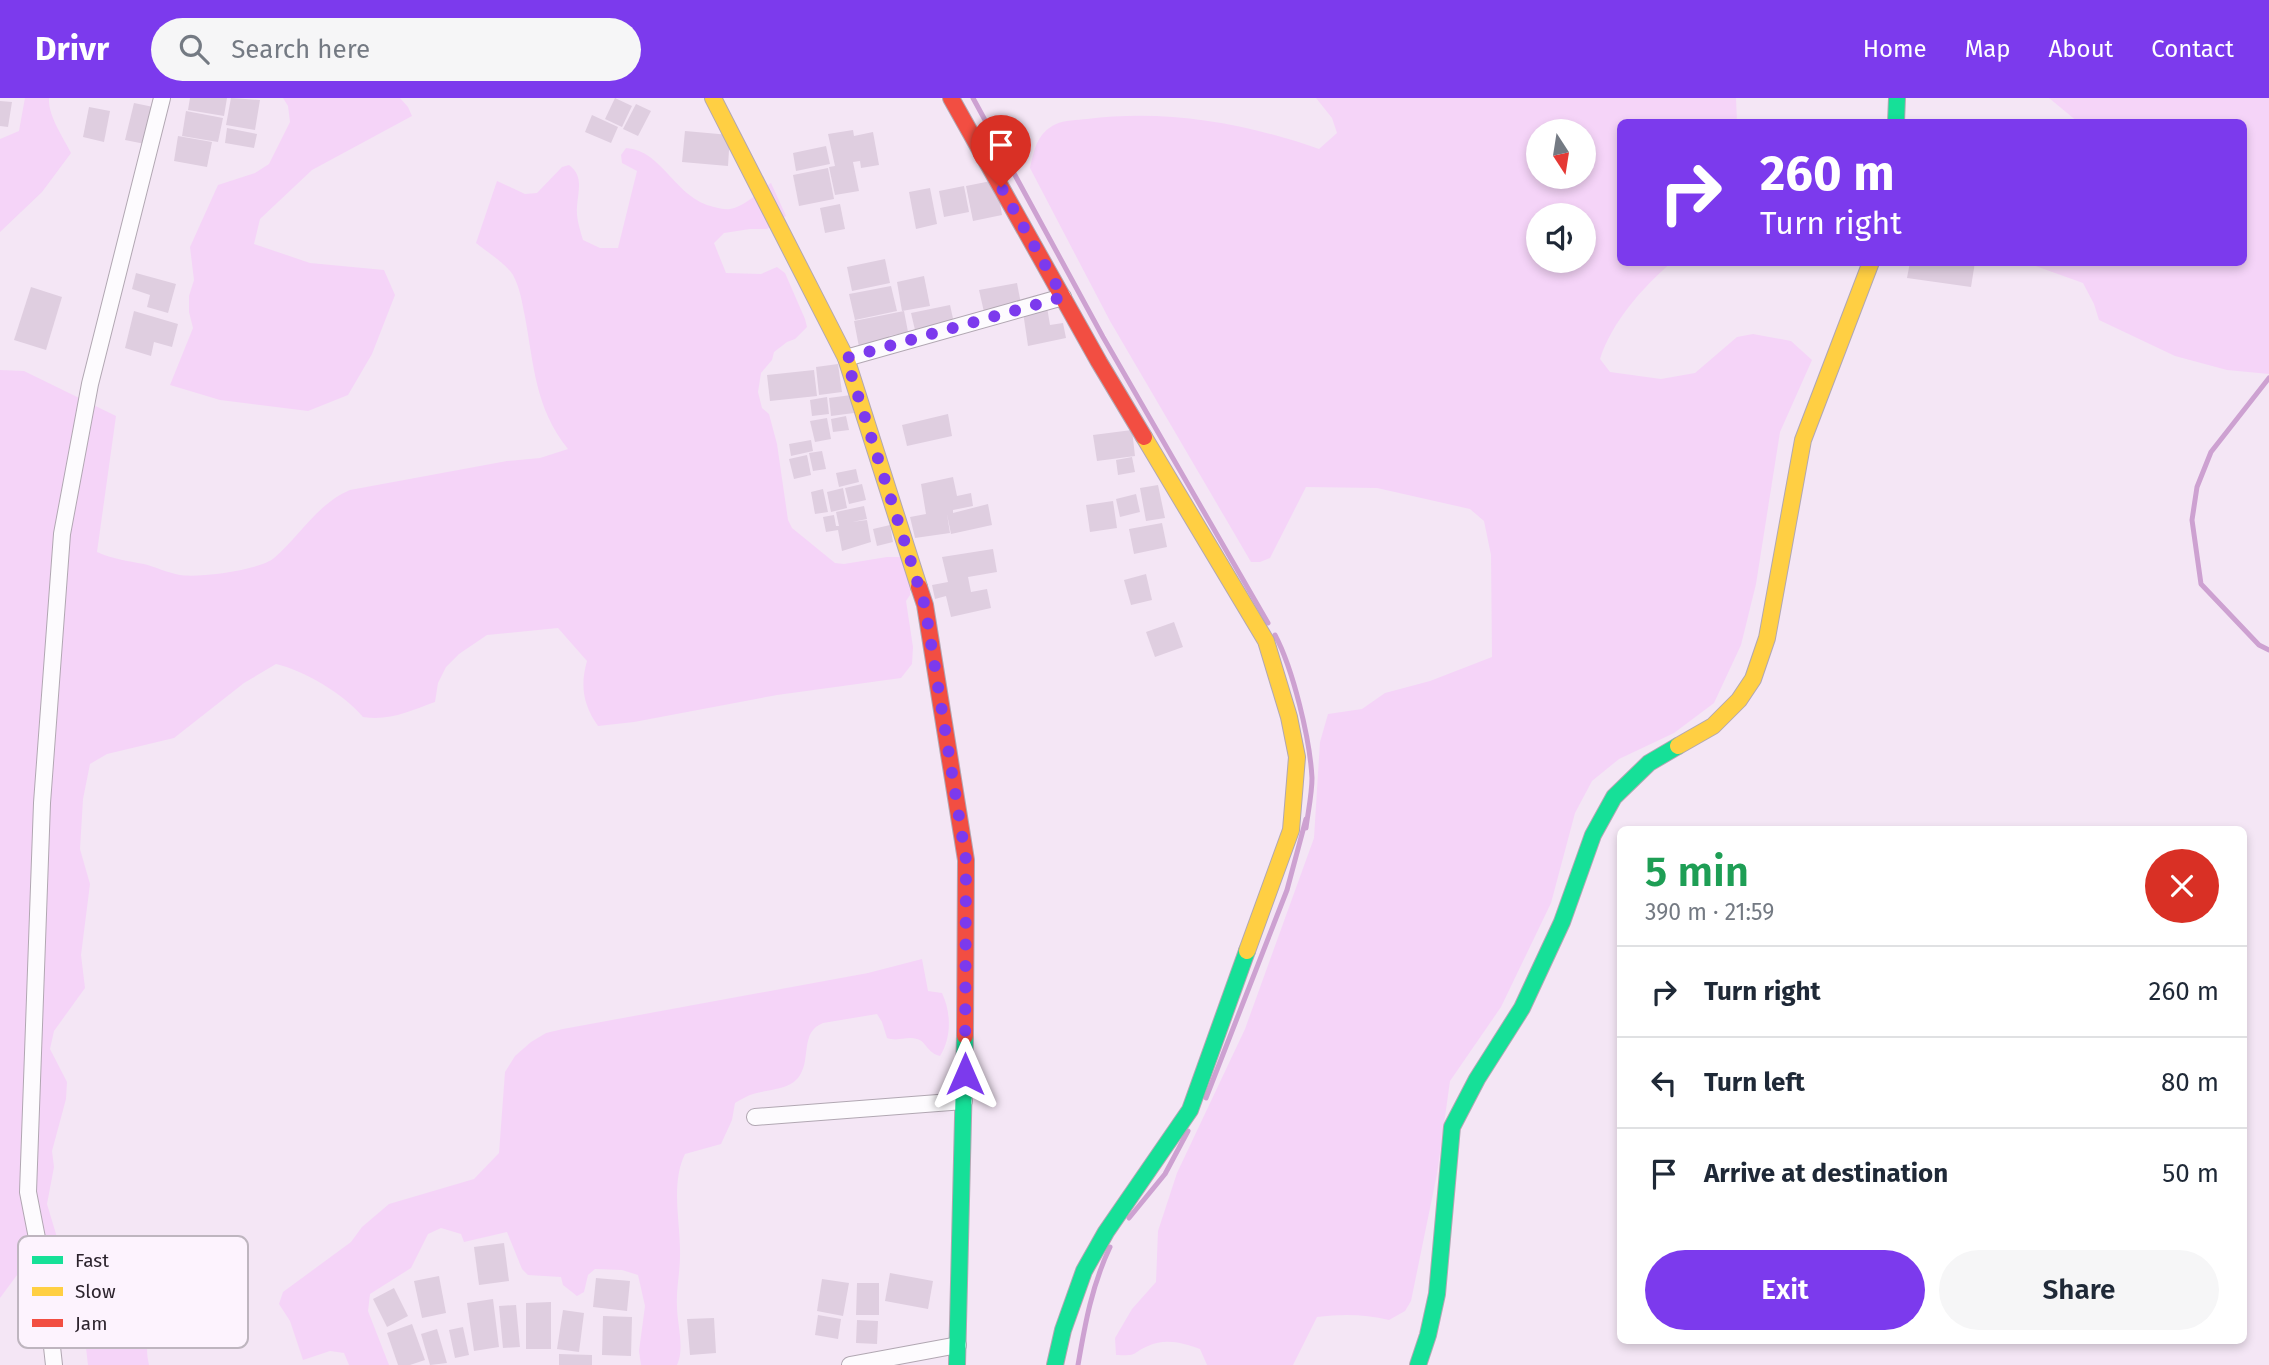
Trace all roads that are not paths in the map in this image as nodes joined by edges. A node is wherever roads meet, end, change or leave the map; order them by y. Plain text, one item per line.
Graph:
1 (162, 98) edge
2 (713, 98) edge
3 (951, 98) edge
4 (1897, 98) edge
5 (1896, 119) edge
6 (1869, 266) edge
7 (1063, 297) junction
8 (846, 358) junction
9 (964, 1101) junction
10 (755, 1116) dead end
11 (36, 1236) edge
12 (958, 1345) junction
13 (850, 1365) edge
14 (957, 1365) edge
15 (1055, 1365) edge
16 (1418, 1365) edge

1 - 11 street
2 - 8 street
3 - 7 street
4 - 5 street
6 - 16 street
7 - 8 street
7 - 15 street
8 - 9 street
9 - 10 street
9 - 12 street
12 - 13 street
12 - 14 street

